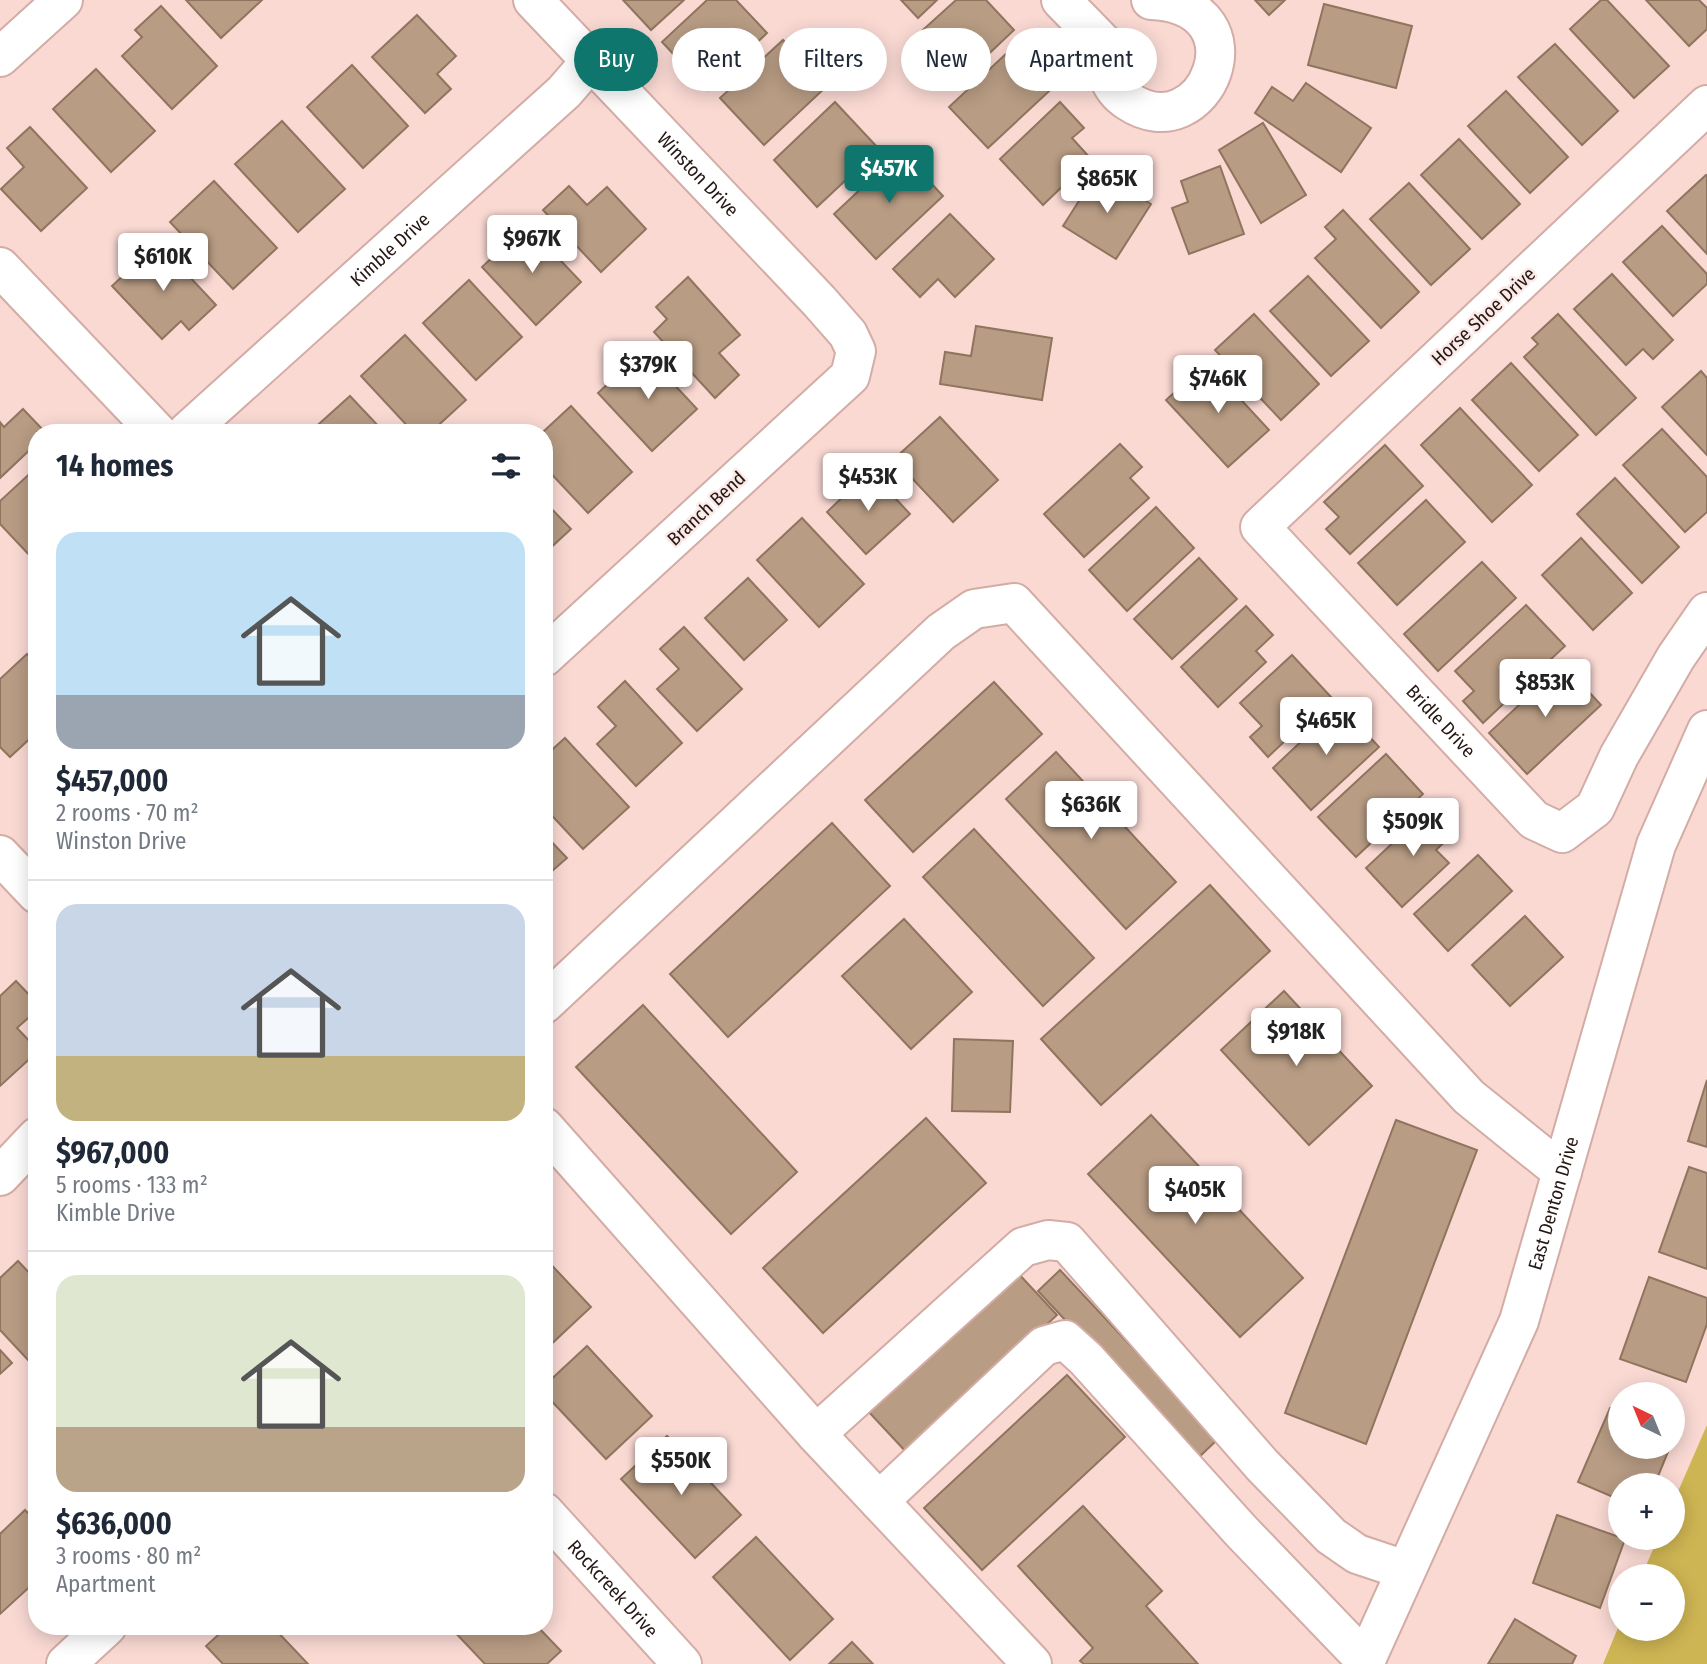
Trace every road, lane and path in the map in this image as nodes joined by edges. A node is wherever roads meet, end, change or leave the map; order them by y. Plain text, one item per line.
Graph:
1 (63, 0) edge
2 (533, 0) edge
3 (1061, 0) edge
4 (1151, 0) edge
5 (574, 45) edge
6 (0, 57) edge
7 (574, 80) edge
8 (618, 91) edge
9 (1707, 105) edge
10 (0, 267) edge
11 (856, 351) joint
12 (149, 424) edge
13 (196, 424) edge
14 (1260, 527) joint
15 (1707, 612) edge
16 (553, 649) edge
17 (1707, 730) edge
18 (0, 855) edge
19 (28, 885) edge
20 (553, 996) edge
21 (553, 1136) edge
22 (28, 1147) edge
23 (1562, 1172) junction
24 (0, 1175) edge
25 (816, 1434) junction
26 (1254, 1455) junction
27 (1212, 1499) junction
28 (879, 1501) junction
29 (1301, 1506) junction
30 (553, 1522) edge
31 (1260, 1550) junction
32 (1405, 1570) junction
33 (1365, 1662) edge
34 (682, 1664) edge
35 (1032, 1664) edge

1 - 6 street
2 - 5 street, Winston Drive
3 - 4 street
7 - 13 street, Kimble Drive
8 - 11 street, Winston Drive
9 - 14 street, Horse Shoe Drive
10 - 12 street
11 - 16 street, Branch Bend
14 - 15 street, Bridle Drive
17 - 23 street, East Denton Drive
18 - 19 street
20 - 23 street
21 - 25 street
22 - 24 street
23 - 32 street, East Denton Drive
25 - 26 street
25 - 28 street
26 - 27 street
26 - 29 street
27 - 28 street
27 - 31 street
28 - 35 street
29 - 31 street
29 - 32 street
30 - 34 street, Rockcreek Drive
31 - 33 street
32 - 33 street, East Denton Drive

